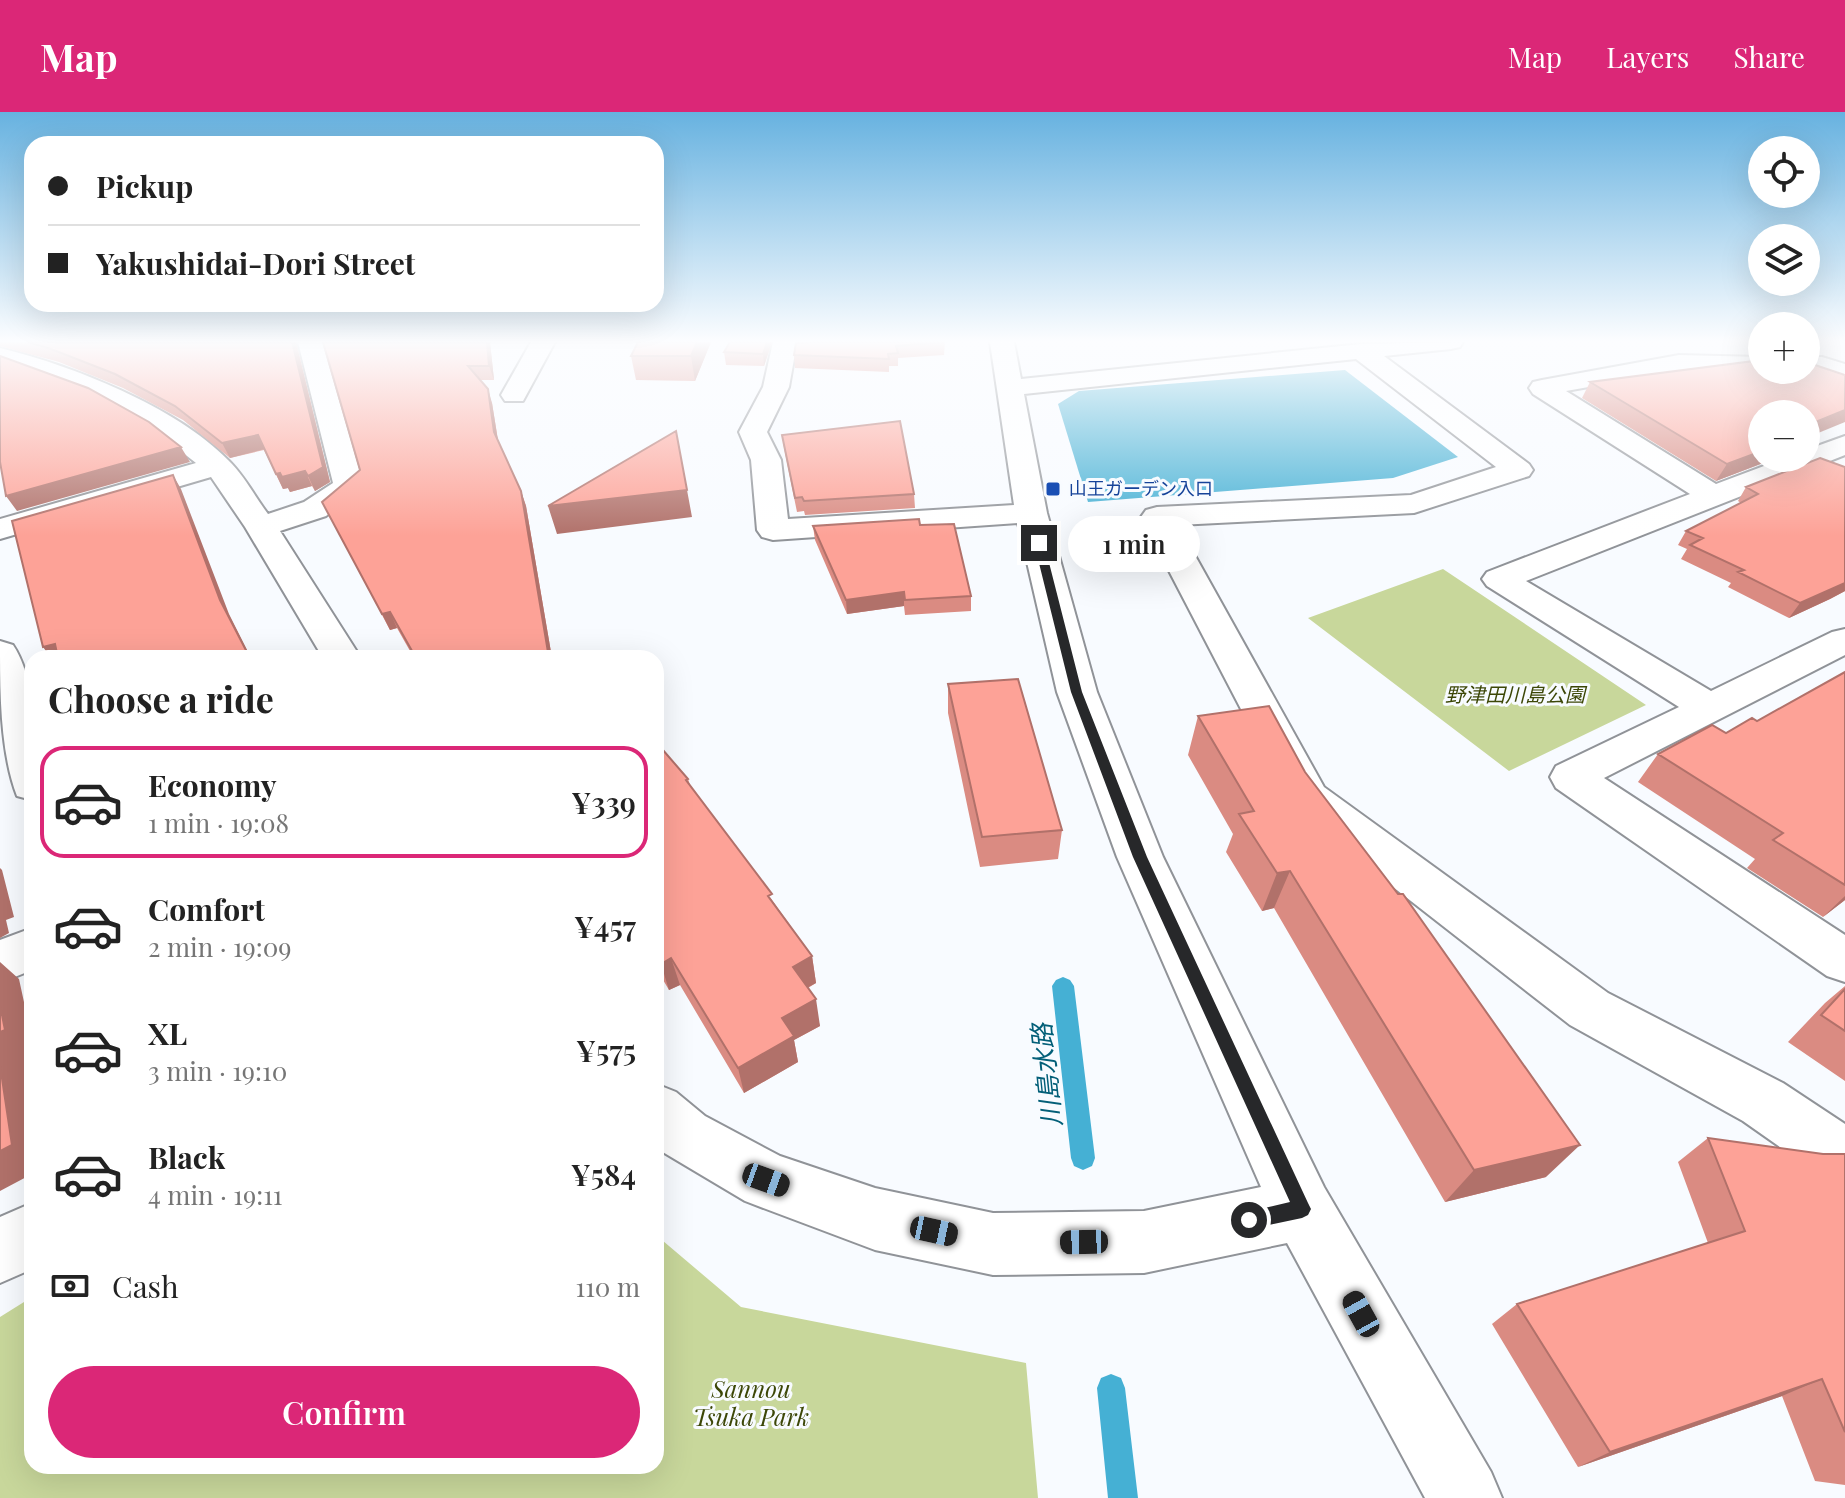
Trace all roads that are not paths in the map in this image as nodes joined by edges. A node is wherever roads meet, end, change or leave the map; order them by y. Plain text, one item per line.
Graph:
1 (131, 407) edge
2 (328, 407) edge
3 (766, 407) edge
4 (1013, 407) edge
5 (1434, 407) edge
6 (1572, 407) edge
7 (1845, 445) edge
8 (218, 466) junction
9 (1714, 496) junction
10 (1031, 513) junction
11 (261, 527) junction
12 (0, 529) edge
13 (1845, 640) edge
14 (337, 650) edge
15 (0, 653) edge
16 (1711, 709) junction
17 (20, 774) edge
18 (24, 952) edge
19 (1845, 961) edge
20 (0, 962) edge
21 (664, 1118) edge
22 (1845, 1158) edge
23 (1302, 1209) junction
24 (24, 1238) edge
25 (0, 1252) edge
26 (1465, 1498) edge

1 - 8 street
2 - 11 street
3 - 10 street
4 - 10 street
5 - 22 street
6 - 9 street
7 - 9 street
8 - 11 street
8 - 12 street
9 - 16 street
10 - 23 street
11 - 14 street
13 - 16 street
15 - 17 street
16 - 19 street
18 - 20 street
21 - 23 street
23 - 26 street
24 - 25 street

